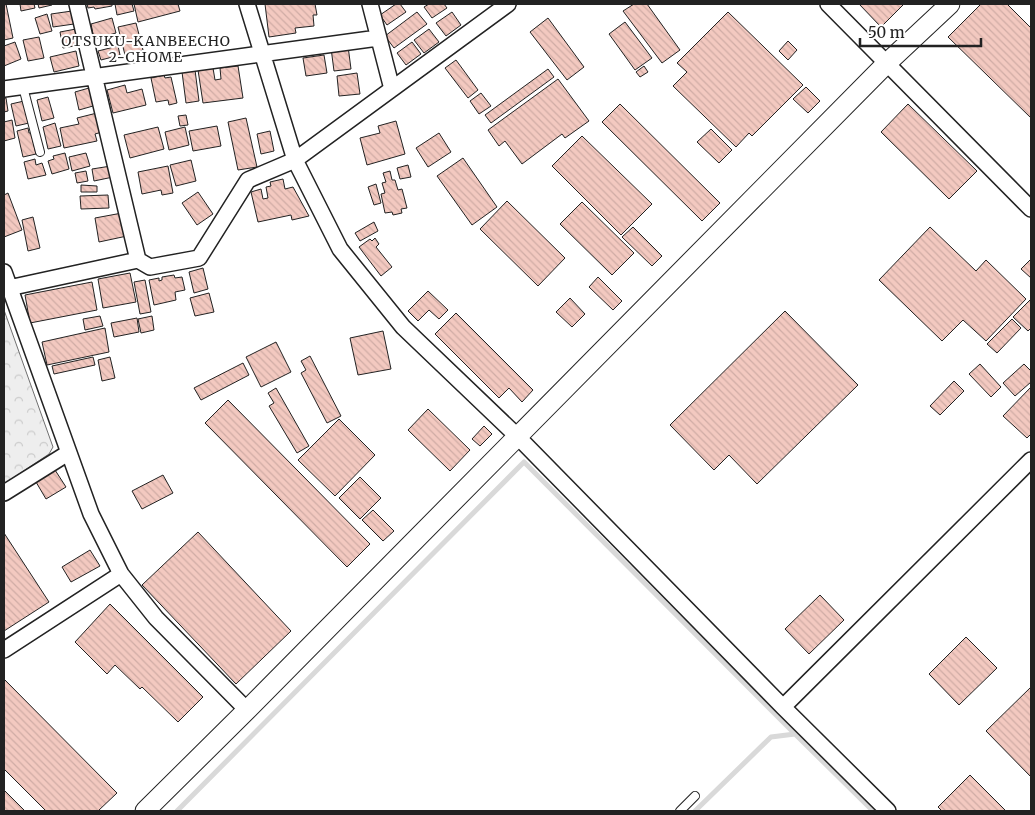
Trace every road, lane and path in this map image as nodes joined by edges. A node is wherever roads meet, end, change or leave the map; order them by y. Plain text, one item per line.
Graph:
1 (78, 4) edge
2 (247, 4) edge
3 (370, 4) edge
4 (508, 4) edge
5 (828, 4) edge
6 (950, 4) edge
7 (378, 38) junction
8 (261, 53) junction
9 (886, 63) junction
10 (96, 77) junction
11 (23, 87) junction
12 (4, 89) edge
13 (392, 89) junction
14 (40, 152) dead end
15 (295, 160) junction
16 (1031, 209) edge
17 (138, 260) junction
18 (4, 272) edge
19 (6, 288) edge
20 (516, 436) junction
21 (68, 453) junction
22 (1031, 460) edge
23 (4, 493) edge
24 (121, 574) junction
25 (4, 650) edge
26 (784, 707) junction
27 (247, 710) junction
28 (696, 796) dead end
29 (145, 811) edge
30 (680, 811) edge
31 (888, 811) edge

1 - 10 street
2 - 8 street
3 - 7 street
4 - 13 street
5 - 9 street
6 - 9 street
7 - 8 street
7 - 13 street
8 - 10 street
8 - 15 street
9 - 16 street
9 - 20 street
10 - 11 street
10 - 17 street
11 - 12 street
11 - 14 lane
13 - 15 street
15 - 17 street
15 - 20 street
17 - 19 street
18 - 19 street
19 - 21 street
20 - 26 street
20 - 27 street
21 - 23 street
21 - 24 street
22 - 26 street
24 - 25 street
24 - 27 street
26 - 31 street
27 - 29 street
28 - 30 lane

